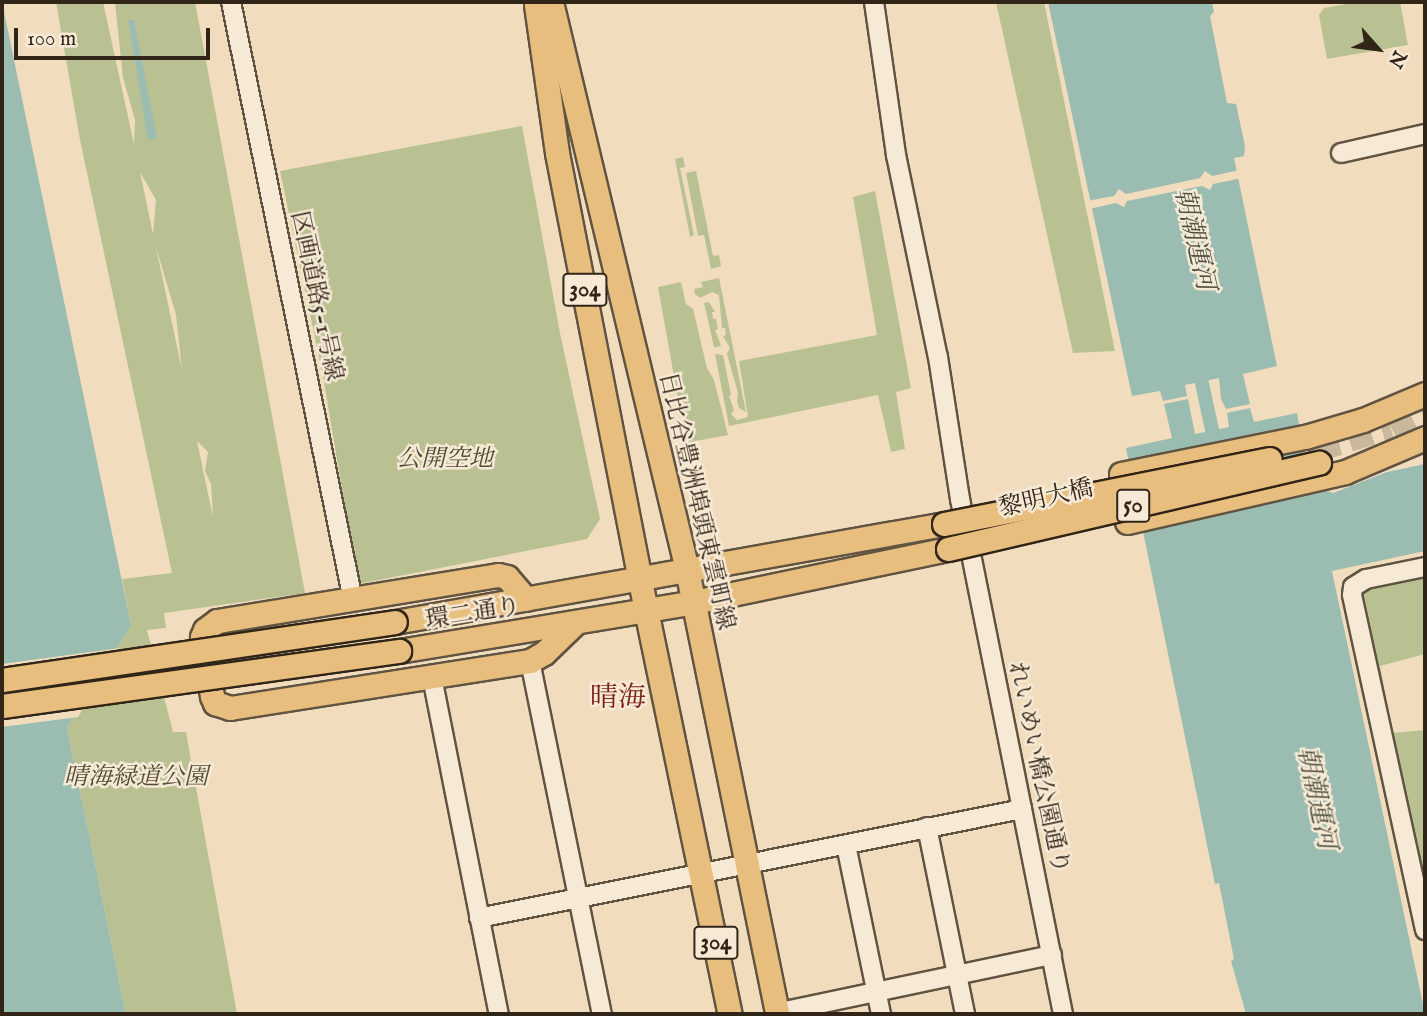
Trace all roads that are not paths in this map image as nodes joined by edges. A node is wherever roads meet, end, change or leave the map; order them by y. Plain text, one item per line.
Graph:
1 (231, 2) edge
2 (536, 2) edge
3 (551, 2) edge
4 (874, 2) edge
5 (1425, 134) edge
6 (584, 146) junction
7 (1341, 153) dead end
8 (570, 219) junction
9 (1425, 394) edge
10 (1425, 438) edge
11 (944, 524) junction
12 (948, 549) junction
13 (1425, 567) edge
14 (687, 570) junction
15 (640, 578) junction
16 (526, 599) junction
17 (352, 600) junction
18 (694, 603) junction
19 (646, 610) junction
20 (573, 625) junction
21 (530, 661) junction
22 (432, 677) junction
23 (2, 680) edge
24 (2, 706) edge
25 (1022, 809) junction
26 (927, 827) junction
27 (846, 845) junction
28 (746, 864) junction
29 (701, 873) junction
30 (578, 898) junction
31 (479, 918) junction
32 (1425, 930) edge
33 (1052, 956) junction
34 (957, 975) junction
35 (876, 992) junction
36 (499, 1014) edge
37 (602, 1014) edge
38 (730, 1014) edge
39 (776, 1014) edge
40 (881, 1014) edge
41 (965, 1014) edge
42 (1063, 1014) edge

1 - 17 street, 区画道路5-1号線
2 - 8 main road, 304
3 - 6 main road, 日比谷豊洲埠頭東雲町線 / 304
4 - 25 street, れいめい橋公園通り
5 - 7 street
6 - 8 main road
6 - 14 main road, 日比谷豊洲埠頭東雲町線 / 304
8 - 15 main road, 304
9 - 11 main road, 50, bridge
10 - 12 main road, 50, bridge
11 - 12 main road, 黎明大橋 / 50, bridge
11 - 14 main road, 環二通り / 50
12 - 18 main road, 環二通り / 50
13 - 32 street
14 - 15 main road, 環二通り / 50
14 - 18 main road, 日比谷豊洲埠頭東雲町線 / 304
15 - 16 main road, 環二通り
15 - 19 main road, 304
16 - 17 main road
16 - 23 main road, 環二通り, bridge
17 - 22 main road
18 - 19 main road, 環二通り / 50
18 - 28 main road, 日比谷豊洲埠頭東雲町線 / 304
19 - 20 main road, 環二通り
19 - 29 main road, 304
20 - 21 main road
20 - 24 main road, 環二通り, bridge
21 - 22 main road
21 - 30 street
22 - 31 street
25 - 26 street
25 - 33 street, れいめい橋公園通り
26 - 27 street
26 - 34 street
27 - 28 street
27 - 35 street
28 - 29 street
28 - 39 main road, 日比谷豊洲埠頭東雲町線 / 304
29 - 30 street
29 - 38 main road, 304
30 - 31 street
30 - 37 street
31 - 36 street
33 - 34 street
33 - 42 street, れいめい橋公園通り
34 - 35 street
34 - 41 street
35 - 39 street
35 - 40 street

